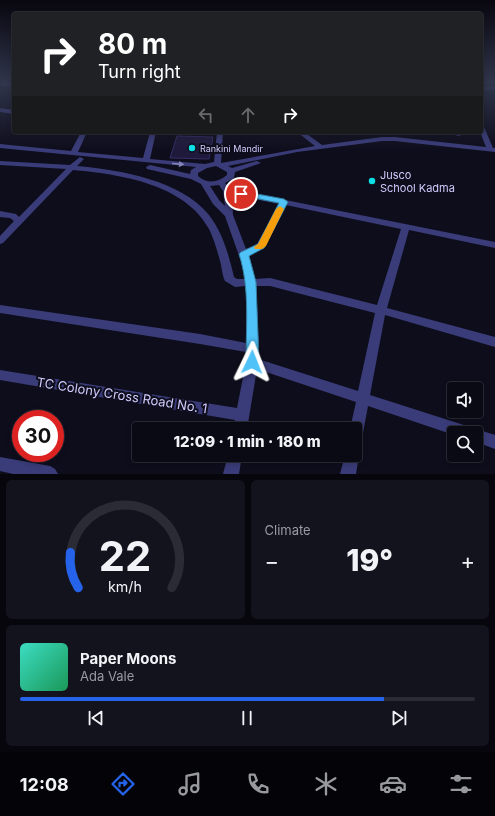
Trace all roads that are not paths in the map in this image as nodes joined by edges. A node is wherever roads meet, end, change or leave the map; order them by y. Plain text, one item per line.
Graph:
1 (0, 105) edge
2 (12, 107) edge
3 (483, 131) edge
4 (83, 134) edge
5 (153, 134) edge
6 (220, 134) edge
7 (302, 134) edge
8 (402, 134) edge
9 (404, 140) junction
10 (0, 146) edge
11 (319, 148) junction
12 (493, 150) edge
13 (0, 151) edge
14 (73, 154) junction
15 (80, 160) junction
16 (146, 161) junction
17 (0, 163) edge
18 (219, 165) junction
19 (205, 166) junction
20 (72, 168) junction
21 (231, 171) junction
22 (194, 176) junction
23 (204, 183) junction
24 (221, 183) junction
25 (227, 191) junction
26 (284, 202) junction
27 (0, 214) edge
28 (229, 215) junction
29 (19, 221) junction
30 (406, 226) junction
31 (0, 241) edge
32 (495, 245) edge
33 (244, 254) junction
34 (251, 282) junction
35 (0, 310) edge
36 (381, 310) junction
37 (495, 342) edge
38 (253, 349) junction
39 (252, 362) junction
40 (0, 375) edge
41 (363, 397) junction
42 (243, 415) junction
43 (242, 422) edge
44 (358, 422) edge
45 (448, 426) edge
46 (483, 438) edge
47 (495, 442) edge
48 (234, 462) edge
49 (351, 462) edge
50 (0, 464) edge
51 (233, 473) edge
52 (50, 474) edge
53 (348, 474) edge

1 - 2 street
3 - 12 street
4 - 14 street
5 - 16 street
6 - 18 street
7 - 11 street
8 - 9 street
9 - 11 street
9 - 12 street
10 - 14 street
11 - 18 street
11 - 21 street
13 - 15 street
14 - 16 street
15 - 20 street
15 - 22 street
16 -> 19 street
17 - 20 street
18 - 19 street
18 - 21 street
19 - 22 street
20 - 29 street
20 - 34 street
21 - 24 street
22 - 23 street
23 - 24 street
23 - 28 street
24 - 25 street
25 - 26 street
25 - 28 street
26 - 30 street
26 - 33 street
27 - 29 street
28 - 33 street
29 - 31 street
30 - 32 street
30 - 36 street
33 - 34 street
34 - 36 street
34 - 38 street
35 - 38 street
36 - 37 street
36 - 41 street
38 - 39 street
39 - 41 street
39 - 42 street
40 - 42 street, TC Colony Cross Road No. 1
41 - 44 street
41 - 45 street
42 - 43 street
46 - 47 street
48 - 51 street
49 - 53 street
50 - 52 street

